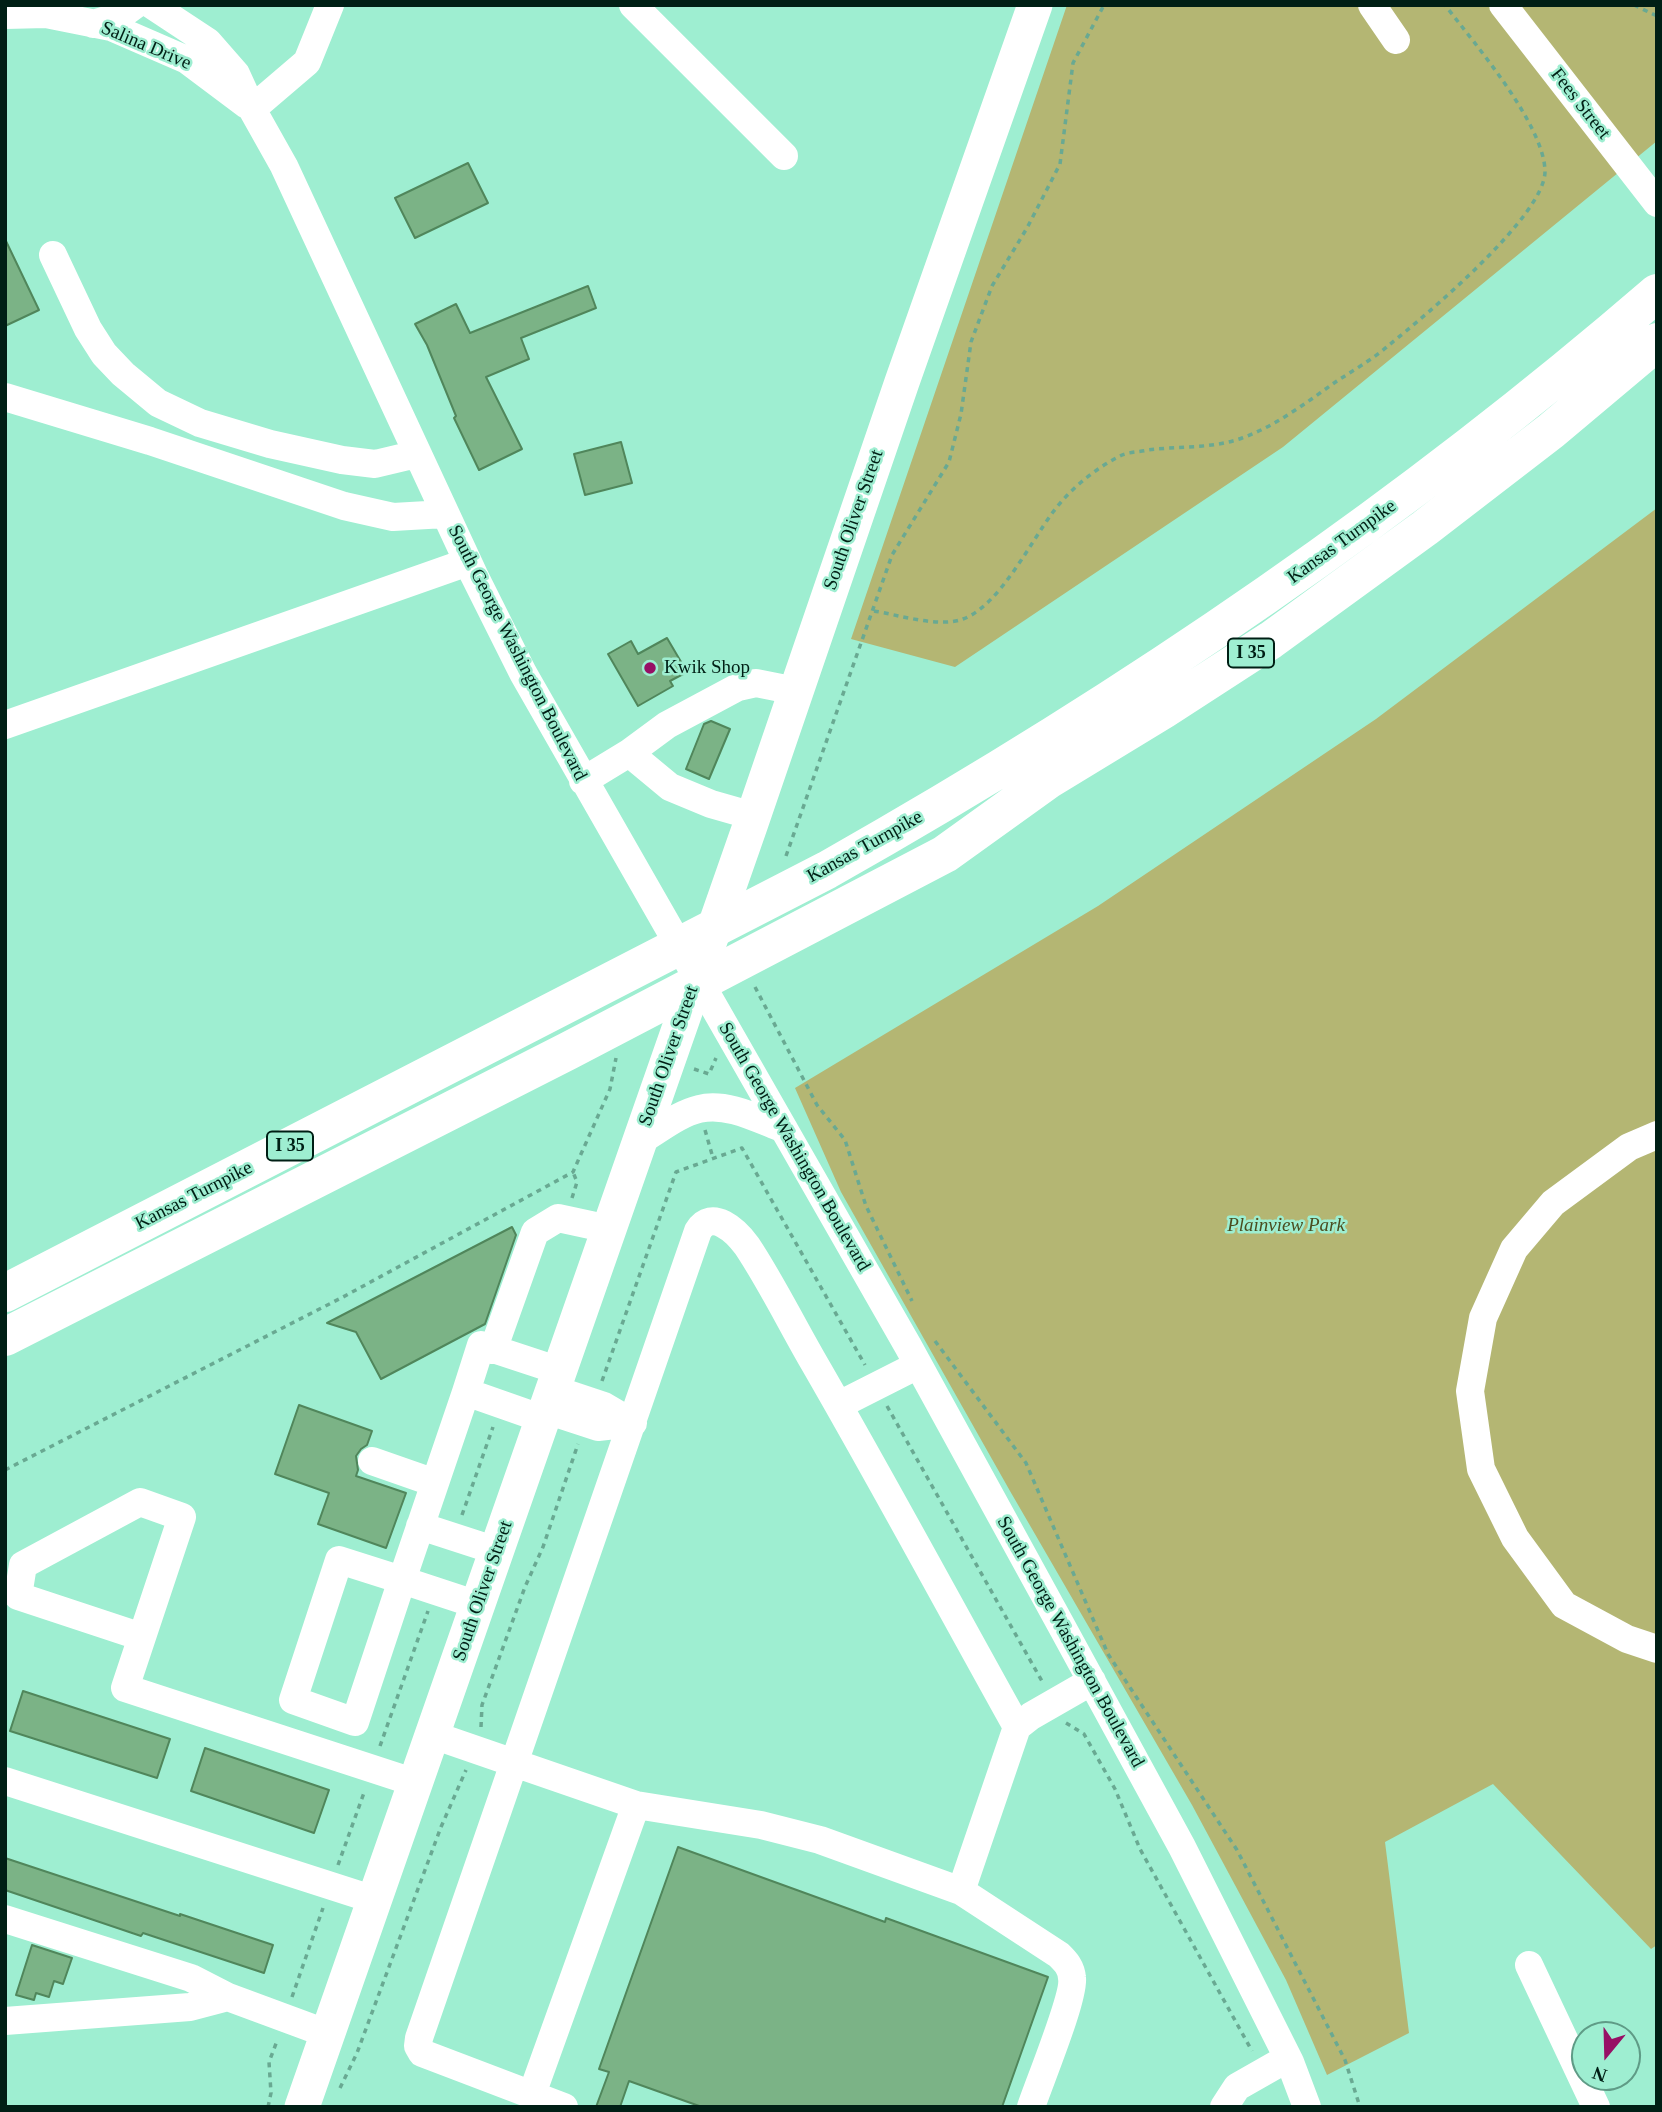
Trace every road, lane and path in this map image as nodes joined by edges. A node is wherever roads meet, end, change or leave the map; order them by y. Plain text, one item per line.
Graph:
1 (135, 5) edge
2 (146, 5) edge
3 (152, 5) edge
4 (633, 5) edge
5 (1035, 5) edge
6 (1104, 5) edge
7 (1373, 5) edge
8 (1445, 5) edge
9 (1503, 5) edge
10 (1634, 5) edge
11 (327, 13) edge
12 (5, 15) edge
13 (1657, 16) edge
14 (93, 23) junction
15 (1396, 40) dead end
16 (187, 60) junction
17 (252, 109) junction
18 (785, 156) dead end
19 (1657, 204) edge
20 (53, 255) dead end
21 (1657, 293) edge
22 (1657, 342) edge
23 (5, 397) edge
24 (417, 454) junction
25 (445, 514) junction
26 (468, 562) junction
27 (874, 610) junction
28 (796, 691) junction
29 (5, 725) edge
30 (629, 753) junction
31 (583, 781) junction
32 (754, 816) junction
33 (785, 859) dead end
34 (696, 978) junction
35 (754, 985) dead end
36 (618, 1052) dead end
37 (714, 1063) dead end
38 (702, 1072) dead end
39 (705, 1128) dead end
40 (784, 1129) junction
41 (1657, 1135) edge
42 (640, 1141) junction
43 (713, 1158) junction
44 (573, 1172) junction
45 (565, 1220) junction
46 (610, 1229) junction
47 (5, 1293) edge
48 (914, 1304) dead end
49 (5, 1336) edge
50 (934, 1340) dead end
51 (493, 1350) junction
52 (918, 1365) junction
53 (876, 1386) junction
54 (466, 1392) junction
55 (551, 1397) junction
56 (501, 1404) junction
57 (839, 1405) junction
58 (590, 1413) junction
59 (633, 1423) junction
60 (372, 1461) dead end
61 (5, 1470) edge
62 (435, 1483) junction
63 (420, 1526) junction
64 (454, 1537) junction
65 (497, 1551) junction
66 (402, 1580) junction
67 (434, 1592) junction
68 (478, 1605) junction
69 (142, 1637) junction
70 (1657, 1649) edge
71 (1092, 1681) junction
72 (1054, 1703) junction
73 (1017, 1727) junction
74 (433, 1735) junction
75 (474, 1749) junction
76 (516, 1764) junction
77 (373, 1768) junction
78 (5, 1782) edge
79 (416, 1783) junction
80 (636, 1805) junction
81 (331, 1886) junction
82 (961, 1891) junction
83 (375, 1900) junction
84 (5, 1919) edge
85 (1529, 1965) dead end
86 (228, 1997) junction
87 (285, 2018) junction
88 (5, 2021) edge
89 (328, 2034) junction
90 (1288, 2057) junction
91 (1259, 2073) junction
92 (532, 2094) junction
93 (336, 2096) dead end
94 (268, 2107) edge
95 (303, 2107) edge
96 (564, 2107) edge
97 (1031, 2107) edge
98 (1224, 2107) edge
99 (1307, 2107) edge
100 (1360, 2107) edge
101 (1596, 2107) edge

1 - 14 street
2 - 16 street
3 - 17 street, Salina Drive
4 - 18 street
5 - 28 main road, South Oliver Street
6 - 27 path
7 - 15 street
8 - 27 path
9 - 19 street, Fees Street
10 - 13 path
11 - 17 street
12 - 14 street, Salina Drive
14 - 16 street, Salina Drive
16 - 17 street, Salina Drive
17 - 24 street, South George Washington Boulevard
20 - 24 street
21 - 47 highway, Kansas Turnpike / I 35
22 - 49 highway, Kansas Turnpike / I 35
23 - 25 street
24 - 25 street, South George Washington Boulevard
25 - 26 street, South George Washington Boulevard
26 - 29 street
26 - 31 street, South George Washington Boulevard
27 - 33 path
28 - 30 street
28 - 32 main road, South Oliver Street
30 - 31 street
30 - 32 street
31 - 34 street, South George Washington Boulevard
32 - 34 main road, South Oliver Street
34 - 40 street, South George Washington Boulevard
34 - 42 main road, South Oliver Street
35 - 48 path
36 - 44 path
37 - 38 path
39 - 43 path
40 - 42 street
40 - 52 street, South George Washington Boulevard
41 - 70 street
42 - 46 main road, South Oliver Street
43 - 53 path
43 - 58 path
44 - 45 path
44 - 61 path
45 - 46 street
45 - 51 street
46 - 55 main road, South Oliver Street
50 - 100 path
51 - 54 street
51 - 55 street
52 - 53 street
52 - 71 street, South George Washington Boulevard
53 - 57 street
53 - 72 path
54 - 56 street
54 - 62 street
55 - 56 street
55 - 58 street
55 - 65 main road, South Oliver Street
56 - 64 path
57 - 59 street
57 - 73 street
58 - 59 street
58 - 75 path
59 - 76 street
60 - 62 street
62 - 63 street
63 - 64 street
63 - 66 street
64 - 65 street
65 - 68 main road, South Oliver Street
66 - 66 street
66 - 67 street
67 - 68 street
67 - 77 path
68 - 74 main road, South Oliver Street
69 - 69 street
69 - 77 street
71 - 72 street
71 - 90 street, South George Washington Boulevard
72 - 73 street
72 - 91 path
73 - 82 street
74 - 75 street
74 - 79 main road, South Oliver Street
75 - 76 street
75 - 93 path
76 - 80 street
76 - 92 street
77 - 79 street
77 - 81 path
78 - 81 street
79 - 83 main road, South Oliver Street
80 - 82 street
80 - 92 street
81 - 83 street
81 - 87 path
82 - 97 street
83 - 89 main road, South Oliver Street
84 - 86 street
85 - 101 street
86 - 87 street
86 - 88 street
87 - 89 street
87 - 94 path
89 - 95 main road, South Oliver Street
90 - 91 street
90 - 99 street, South George Washington Boulevard
91 - 98 street
92 - 96 street

